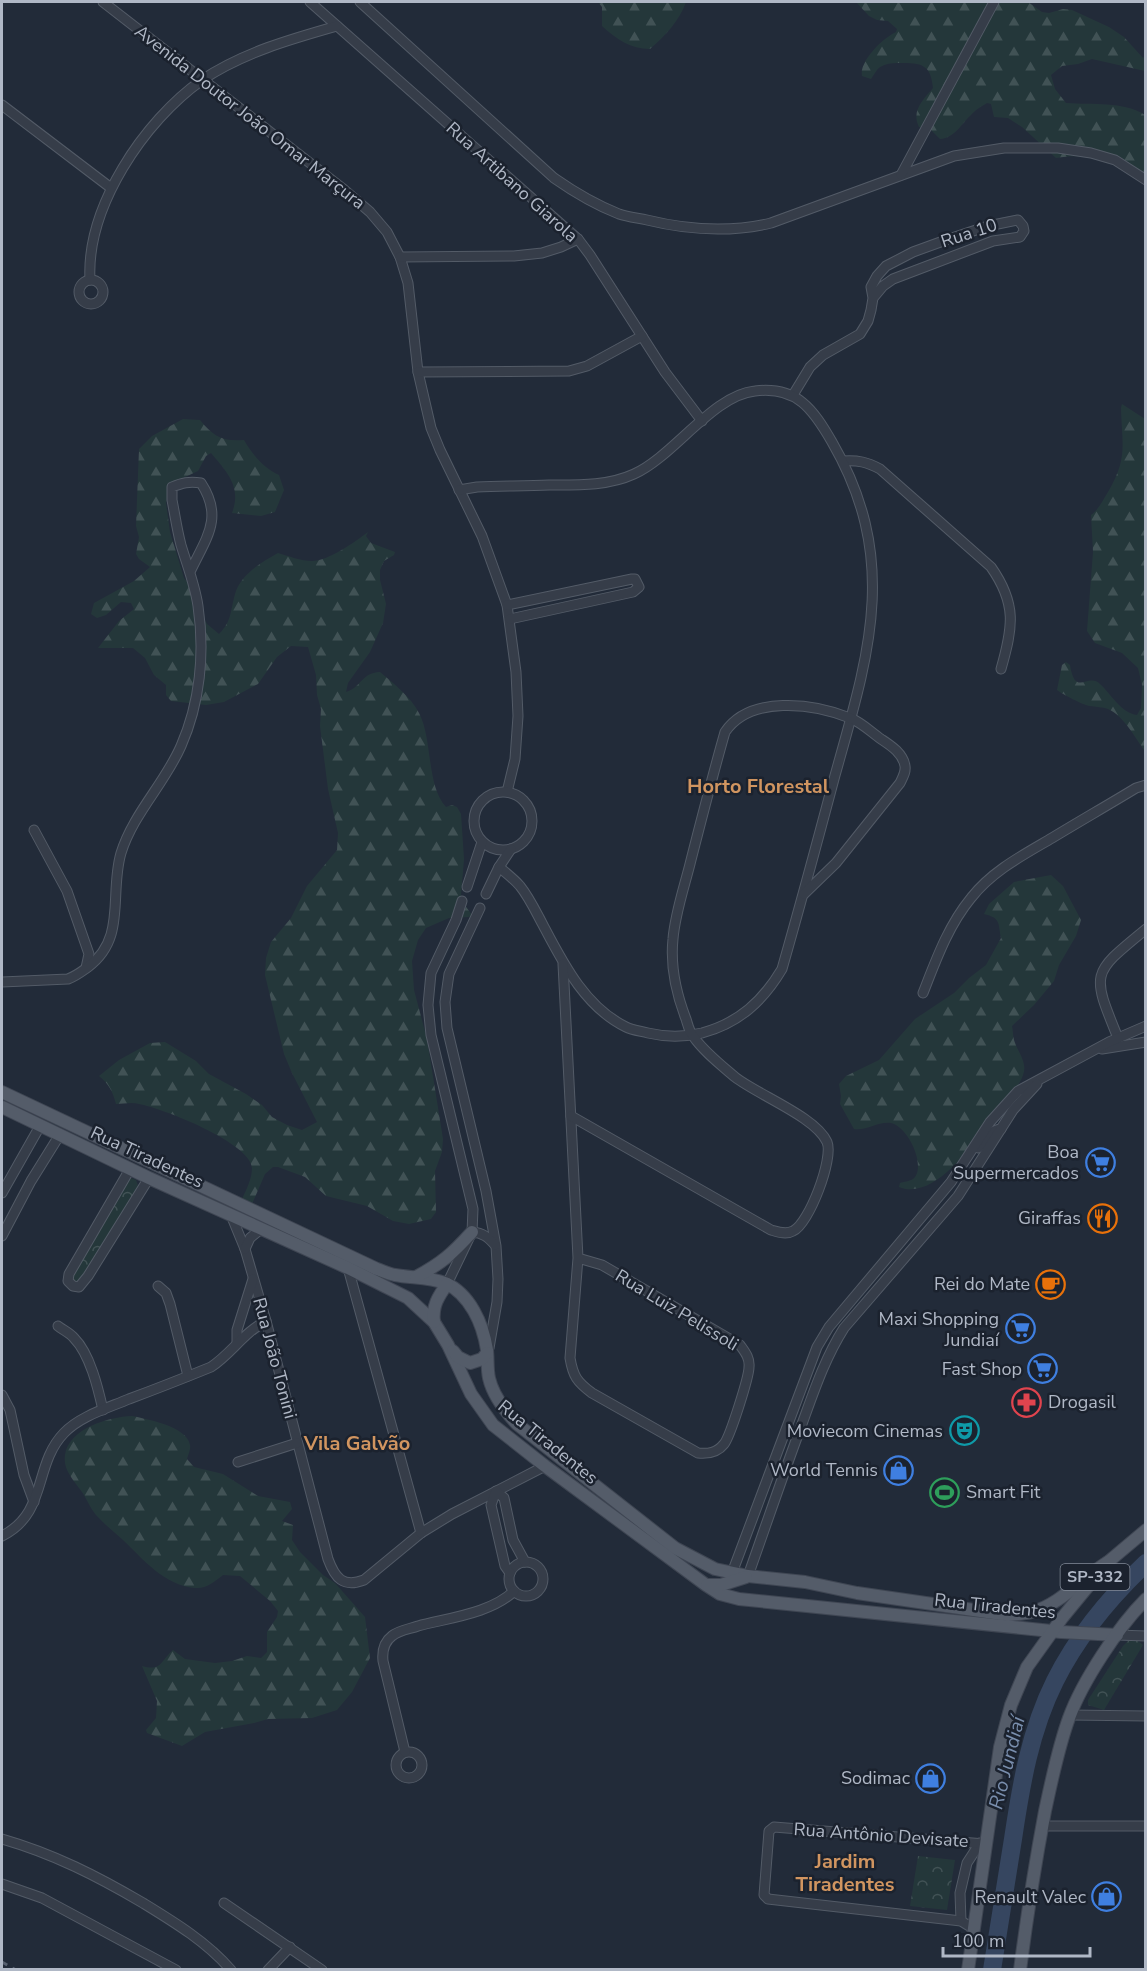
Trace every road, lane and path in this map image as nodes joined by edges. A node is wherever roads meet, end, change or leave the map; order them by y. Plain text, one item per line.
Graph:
1 (103, 2) edge
2 (310, 2) edge
3 (360, 2) edge
4 (994, 2) edge
5 (337, 26) junction
6 (203, 80) junction
7 (2, 105) edge
8 (901, 175) junction
9 (1146, 180) edge
10 (111, 188) junction
11 (578, 239) junction
12 (400, 257) junction
13 (886, 266) junction
14 (893, 279) junction
15 (90, 280) dead end
16 (873, 298) junction
17 (642, 336) junction
18 (418, 372) junction
19 (793, 395) junction
20 (702, 421) junction
21 (843, 461) junction
22 (459, 490) junction
23 (190, 572) junction
24 (507, 605) junction
25 (510, 619) junction
26 (1001, 669) dead end
27 (851, 718) junction
28 (1146, 785) edge
29 (507, 792) junction
30 (34, 830) dead end
31 (482, 842) junction
32 (511, 849) junction
33 (499, 867) junction
34 (467, 887) dead end
35 (486, 894) dead end
36 (803, 896) junction
37 (462, 901) dead end
38 (480, 908) dead end
39 (1146, 929) edge
40 (563, 962) junction
41 (86, 968) junction
42 (2, 982) edge
43 (923, 993) dead end
44 (1146, 1026) edge
45 (692, 1035) junction
46 (1118, 1038) junction
47 (1146, 1042) edge
48 (1096, 1050) junction
49 (1043, 1078) junction
50 (2, 1092) edge
51 (2, 1107) edge
52 (571, 1116) junction
53 (40, 1126) junction
54 (1001, 1129) junction
55 (59, 1136) junction
56 (969, 1153) junction
57 (130, 1169) junction
58 (149, 1178) junction
59 (2, 1193) edge
60 (231, 1215) junction
61 (261, 1229) junction
62 (930, 1231) junction
63 (472, 1232) junction
64 (2, 1236) edge
65 (903, 1238) junction
66 (496, 1245) junction
67 (245, 1249) junction
68 (578, 1258) junction
69 (348, 1268) junction
70 (416, 1277) junction
71 (253, 1279) junction
72 (447, 1284) junction
73 (158, 1286) dead end
74 (841, 1311) junction
75 (266, 1320) junction
76 (434, 1322) junction
77 (58, 1326) dead end
78 (237, 1342) junction
79 (448, 1346) junction
80 (832, 1347) junction
81 (488, 1353) junction
82 (188, 1376) junction
83 (2, 1395) edge
84 (103, 1410) junction
85 (297, 1443) junction
86 (238, 1462) dead end
87 (545, 1466) junction
88 (496, 1491) junction
89 (34, 1502) junction
90 (1146, 1530) edge
91 (421, 1533) junction
92 (2, 1536) edge
93 (525, 1562) junction
94 (1108, 1562) junction
95 (510, 1573) junction
96 (748, 1576) junction
97 (731, 1577) junction
98 (806, 1582) junction
99 (706, 1585) junction
100 (514, 1591) junction
101 (739, 1599) junction
102 (1146, 1599) edge
103 (773, 1602) junction
104 (1056, 1631) junction
105 (1117, 1635) junction
106 (1146, 1635) edge
107 (1070, 1715) junction
108 (1146, 1716) edge
109 (405, 1752) dead end
110 (1042, 1826) junction
111 (1146, 1826) edge
112 (2, 1839) edge
113 (982, 1843) junction
114 (2, 1884) edge
115 (225, 1902) dead end
116 (961, 1921) junction
117 (974, 1929) junction
118 (290, 1947) junction
119 (176, 1970) edge
120 (231, 1970) edge
121 (268, 1970) edge
122 (322, 1970) edge
123 (968, 1970) edge
124 (1020, 1970) edge

1 - 6 street, Avenida Doutor João Omar Marçura
2 - 5 street, Rua Artibano Giarola
3 - 8 street
4 - 8 street
5 - 6 street
5 - 11 street, Rua Artibano Giarola
6 - 10 street
6 - 12 street, Avenida Doutor João Omar Marçura
7 - 10 street
8 - 9 street
10 - 15 street
11 - 12 street
11 - 17 street, Rua Artibano Giarola
12 - 18 street, Avenida Doutor João Omar Marçura
13 - 14 street
13 - 14 street, Rua 10
13 - 16 street
14 - 16 street, Rua 10
16 - 19 street
17 - 18 street
17 - 20 street, Rua Artibano Giarola
18 - 22 street, Avenida Doutor João Omar Marçura
19 - 20 street
19 - 21 street
20 - 22 street
21 - 26 street
21 - 27 street
22 - 24 street, Avenida Doutor João Omar Marçura
23 - 23 street
23 - 41 street
24 - 25 street, Avenida Doutor João Omar Marçura
24 - 25 street
25 - 29 street, Avenida Doutor João Omar Marçura
27 - 36 street
27 - 36 street
27 - 45 street
28 - 43 street
29 - 31 street
29 - 32 street
30 - 41 street
31 - 32 street
31 - 34 street
32 - 33 street
33 - 35 street
33 - 40 street
36 - 45 street
37 - 63 street
38 - 66 street
39 - 46 street
40 - 45 street
40 - 52 street, Rua Luiz Pelissoli
41 - 42 street
44 - 46 street
45 - 52 street
46 - 48 street
47 - 48 street
48 - 49 street
49 - 54 street
49 - 56 street
50 - 70 main road, Rua Tiradentes
51 - 53 main road, Rua Tiradentes
52 - 68 street, Rua Luiz Pelissoli
53 - 55 main road, Rua Tiradentes
53 - 59 street
54 - 56 street
54 - 62 street
55 - 57 main road, Rua Tiradentes
55 - 64 street
56 - 65 street
57 - 58 main road, Rua Tiradentes
57 - 58 street
58 - 60 main road, Rua Tiradentes
60 - 61 main road, Rua Tiradentes
60 - 67 street, Rua João Tonini
61 - 67 street
61 - 69 main road, Rua Tiradentes
62 - 65 street
62 - 80 street
63 - 66 street
63 - 70 main road
63 - 72 street
65 - 74 street
66 - 81 street
67 - 71 street, Rua João Tonini
68 - 68 street, Rua Luiz Pelissoli
69 - 76 main road, Rua Tiradentes
69 - 91 street
70 - 72 main road, Rua Tiradentes
71 - 75 street, Rua João Tonini
71 - 78 street
72 - 76 main road
72 - 81 main road, Rua Tiradentes
73 - 82 street
74 - 80 street
74 - 97 street
75 - 78 street
75 - 85 street, Rua João Tonini
76 - 79 main road, Rua Tiradentes
77 - 84 street
78 - 82 street
79 - 81 main road
79 - 87 main road, Rua Tiradentes
80 - 96 street
81 - 97 main road, Rua Tiradentes
82 - 84 street
83 - 89 street
84 - 89 street
85 - 86 street
85 - 91 street, Rua João Tonini
87 - 88 street, Rua João Tonini
87 - 99 main road, Rua Tiradentes
88 - 91 street, Rua João Tonini
88 - 93 street
88 - 95 street
89 - 92 street
90 - 94 main road, SP-332
93 - 95 street
93 - 100 street
94 - 98 main road, Rua Tiradentes
94 - 104 main road, SP-332
95 - 100 street
96 - 97 main road, Rua Tiradentes
96 - 98 main road, Rua Tiradentes
97 - 99 main road
97 - 101 main road
98 - 103 main road
99 - 101 main road, Rua Tiradentes
100 - 109 street
101 - 103 main road, Rua Tiradentes
102 - 105 main road, SP-332
103 - 104 main road, Rua Tiradentes
104 - 105 main road, Rua Tiradentes
104 - 113 main road, SP-332
105 - 106 street, Rua Tiradentes
105 - 107 main road, SP-332
107 - 108 street
107 - 110 main road, SP-332
110 - 111 street
110 - 124 main road, SP-332
112 - 120 street
113 - 116 street
113 - 116 street, Rua Antônio Devisate
113 - 117 main road, SP-332
114 - 119 street
115 - 118 street
116 - 117 street, Rua Antônio Devisate
117 - 123 main road, SP-332
118 - 121 street
118 - 122 street

